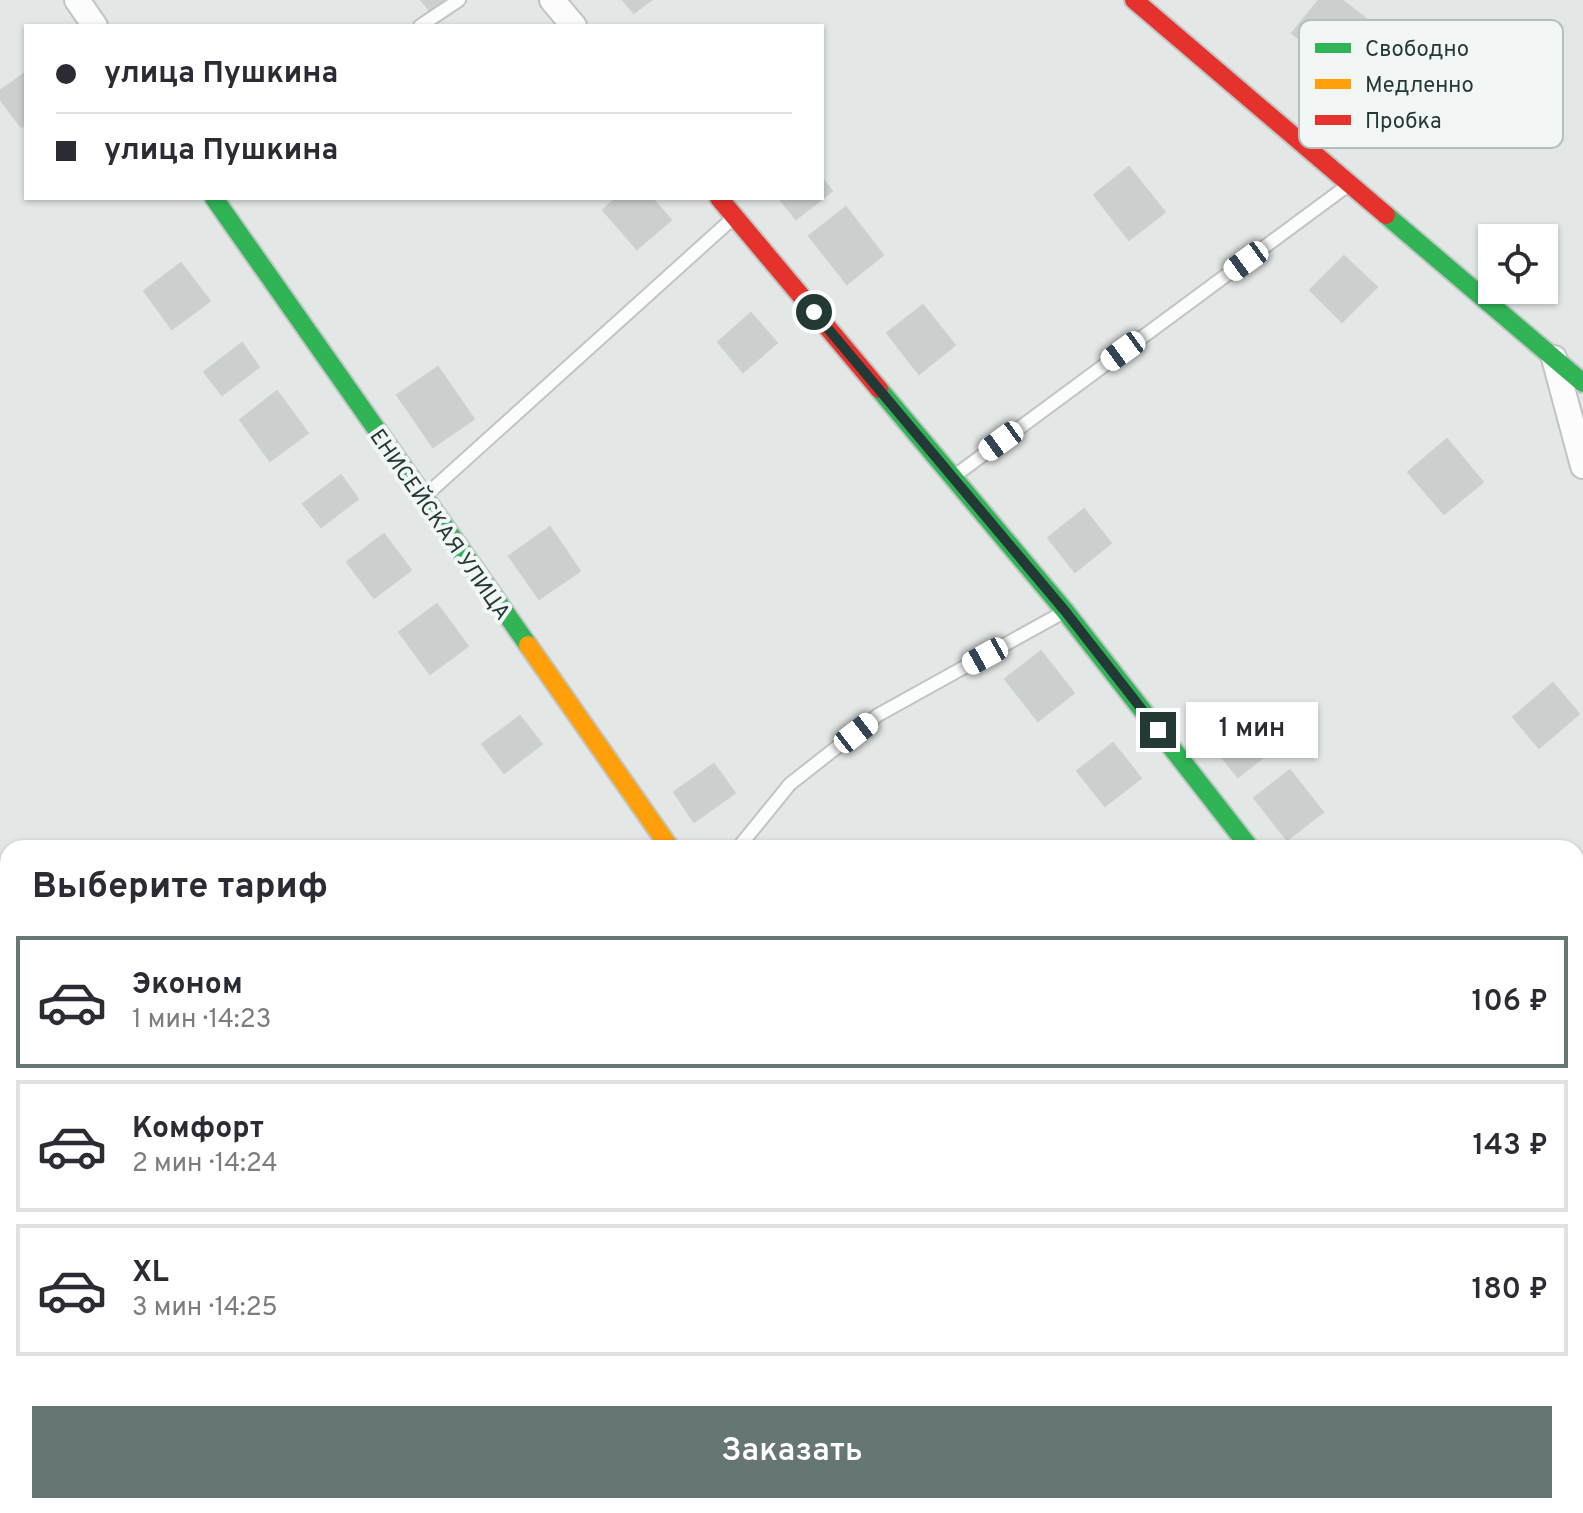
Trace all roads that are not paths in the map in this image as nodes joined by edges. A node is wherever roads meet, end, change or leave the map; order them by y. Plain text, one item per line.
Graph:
1 (77, 0) edge
2 (459, 0) edge
3 (552, 0) edge
4 (1134, 0) edge
5 (94, 24) edge
6 (423, 24) edge
7 (572, 24) edge
8 (1299, 141) edge
9 (1308, 148) edge
10 (1350, 184) junction
11 (215, 200) edge
12 (721, 200) edge
13 (735, 217) junction
14 (1554, 358) junction
15 (1583, 383) edge
16 (1583, 466) edge
17 (952, 477) junction
18 (422, 498) junction
19 (1065, 611) junction
20 (664, 840) edge
21 (744, 840) edge
22 (1244, 840) edge

1 - 5 street
2 - 6 lane
3 - 7 street
4 - 8 street
9 - 10 street
10 - 14 street
10 - 17 lane
11 - 18 street, ЕНИСЕЙСКАЯ УЛИЦА
12 - 13 street
13 - 17 street
13 - 18 lane
14 - 15 street
14 - 16 street
17 - 19 street
18 - 20 street, ЕНИСЕЙСКАЯ УЛИЦА
19 - 21 lane
19 - 22 street

